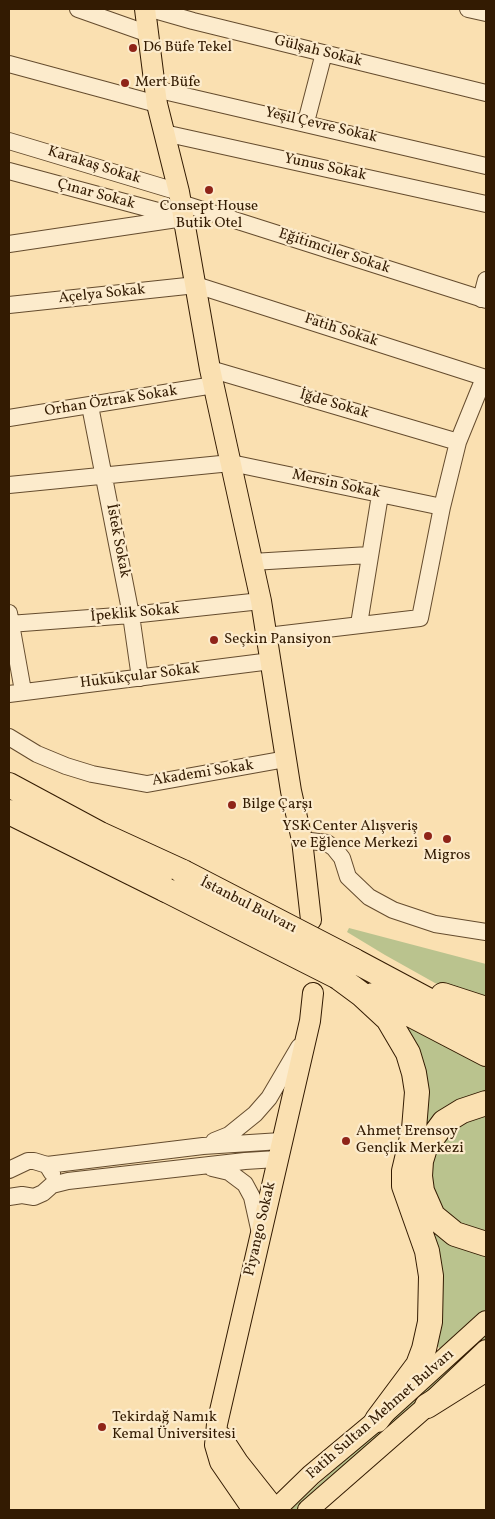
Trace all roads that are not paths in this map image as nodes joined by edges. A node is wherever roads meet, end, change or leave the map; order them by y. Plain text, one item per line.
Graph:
1 (78, 9) edge
2 (145, 9) edge
3 (151, 9) edge
4 (468, 9) edge
5 (486, 13) edge
6 (146, 33) junction
7 (324, 53) junction
8 (9, 64) edge
9 (486, 93) edge
10 (156, 97) junction
11 (306, 122) junction
12 (164, 133) junction
13 (9, 141) edge
14 (486, 166) edge
15 (9, 171) edge
16 (181, 204) junction
17 (486, 204) edge
18 (9, 244) edge
19 (486, 280) edge
20 (196, 284) junction
21 (483, 300) edge
22 (9, 305) edge
23 (212, 377) junction
24 (485, 378) edge
25 (90, 406) junction
26 (9, 418) edge
27 (458, 442) junction
28 (231, 463) junction
29 (104, 475) junction
30 (9, 485) edge
31 (380, 494) junction
32 (442, 506) junction
33 (369, 555) junction
34 (252, 562) junction
35 (261, 601) junction
36 (131, 615) junction
37 (9, 620) edge
38 (360, 624) junction
39 (267, 636) junction
40 (271, 661) junction
41 (140, 678) junction
42 (16, 692) edge
43 (9, 737) edge
44 (286, 759) junction
45 (9, 785) edge
46 (9, 812) edge
47 (302, 840) junction
48 (311, 920) dead end
49 (486, 932) edge
50 (346, 969) junction
51 (314, 993) dead end
52 (486, 1009) edge
53 (486, 1032) edge
54 (306, 1034) junction
55 (486, 1054) edge
56 (486, 1103) edge
57 (203, 1146) junction
58 (279, 1150) junction
59 (47, 1165) junction
60 (195, 1167) junction
61 (13, 1169) edge
62 (52, 1185) junction
63 (15, 1196) edge
64 (260, 1233) junction
65 (486, 1244) edge
66 (486, 1321) edge
67 (486, 1350) edge
68 (486, 1369) edge
69 (427, 1406) junction
70 (377, 1420) junction
71 (217, 1424) junction
72 (253, 1510) edge
73 (276, 1510) edge
74 (308, 1510) edge

1 - 6 street
2 - 6 main road
3 - 7 street, Gülşah Sokak
4 - 5 street
6 - 10 main road
7 - 9 street, Gülşah Sokak
7 - 11 street
8 - 10 street, Yeşil Çevre Sokak
10 - 11 street, Yeşil Çevre Sokak
10 - 12 main road
11 - 14 street, Yeşil Çevre Sokak
12 - 16 main road
12 - 17 street, Yunus Sokak
13 - 16 street, Karakaş Sokak
15 - 16 street, Çınar Sokak
16 - 18 street
16 - 20 main road
16 - 21 street, Eğitimciler Sokak
19 - 21 street
20 - 22 street, Açelya Sokak
20 - 23 main road
20 - 24 street, Fatih Sokak
23 - 25 street, Orhan Öztrak Sokak
23 - 27 street, İğde Sokak
23 - 28 main road
24 - 27 street
25 - 26 street, Orhan Öztrak Sokak
25 - 29 street, İstek Sokak
27 - 32 street
28 - 29 street, Mersin Sokak
28 - 31 street, Mersin Sokak
28 - 34 main road
29 - 30 street, Mersin Sokak
29 - 36 street, İstek Sokak
31 - 32 street, Mersin Sokak
31 - 33 street
32 - 38 street
33 - 34 street
33 - 38 street
34 - 35 main road
35 - 36 street, İpeklik Sokak
35 - 39 main road
36 - 37 street, İpeklik Sokak
36 - 41 street, İstek Sokak
37 - 42 street
38 - 39 street
39 - 40 main road
40 - 41 street, Hukukçular Sokak
40 - 44 main road
41 - 42 street, Hukukçular Sokak
43 - 44 street, Akademi Sokak
44 - 47 main road
45 - 50 highway, İstanbul Bulvarı, bridge
46 - 50 highway, İstanbul Bulvarı, bridge
47 - 48 main road
47 - 49 street
50 - 52 highway
50 - 53 highway, İstanbul Bulvarı
50 - 55 highway, İstanbul Bulvarı
50 - 70 highway
51 - 54 main road, Piyango Sokak
54 - 57 street
54 - 58 main road, Piyango Sokak
56 - 65 highway
57 - 58 street
57 - 59 street
58 - 60 street
58 - 64 main road, Piyango Sokak
59 - 61 street
59 - 62 street
60 - 62 street
60 - 64 street
61 - 63 street
62 - 63 street
64 - 71 main road, Piyango Sokak
66 - 70 main road, Fatih Sultan Mehmet Bulvarı
67 - 69 main road, Fatih Sultan Mehmet Bulvarı
68 - 69 highway
69 - 74 main road, Fatih Sultan Mehmet Bulvarı
70 - 73 main road, Fatih Sultan Mehmet Bulvarı
71 - 72 main road, Piyango Sokak
71 - 73 main road

